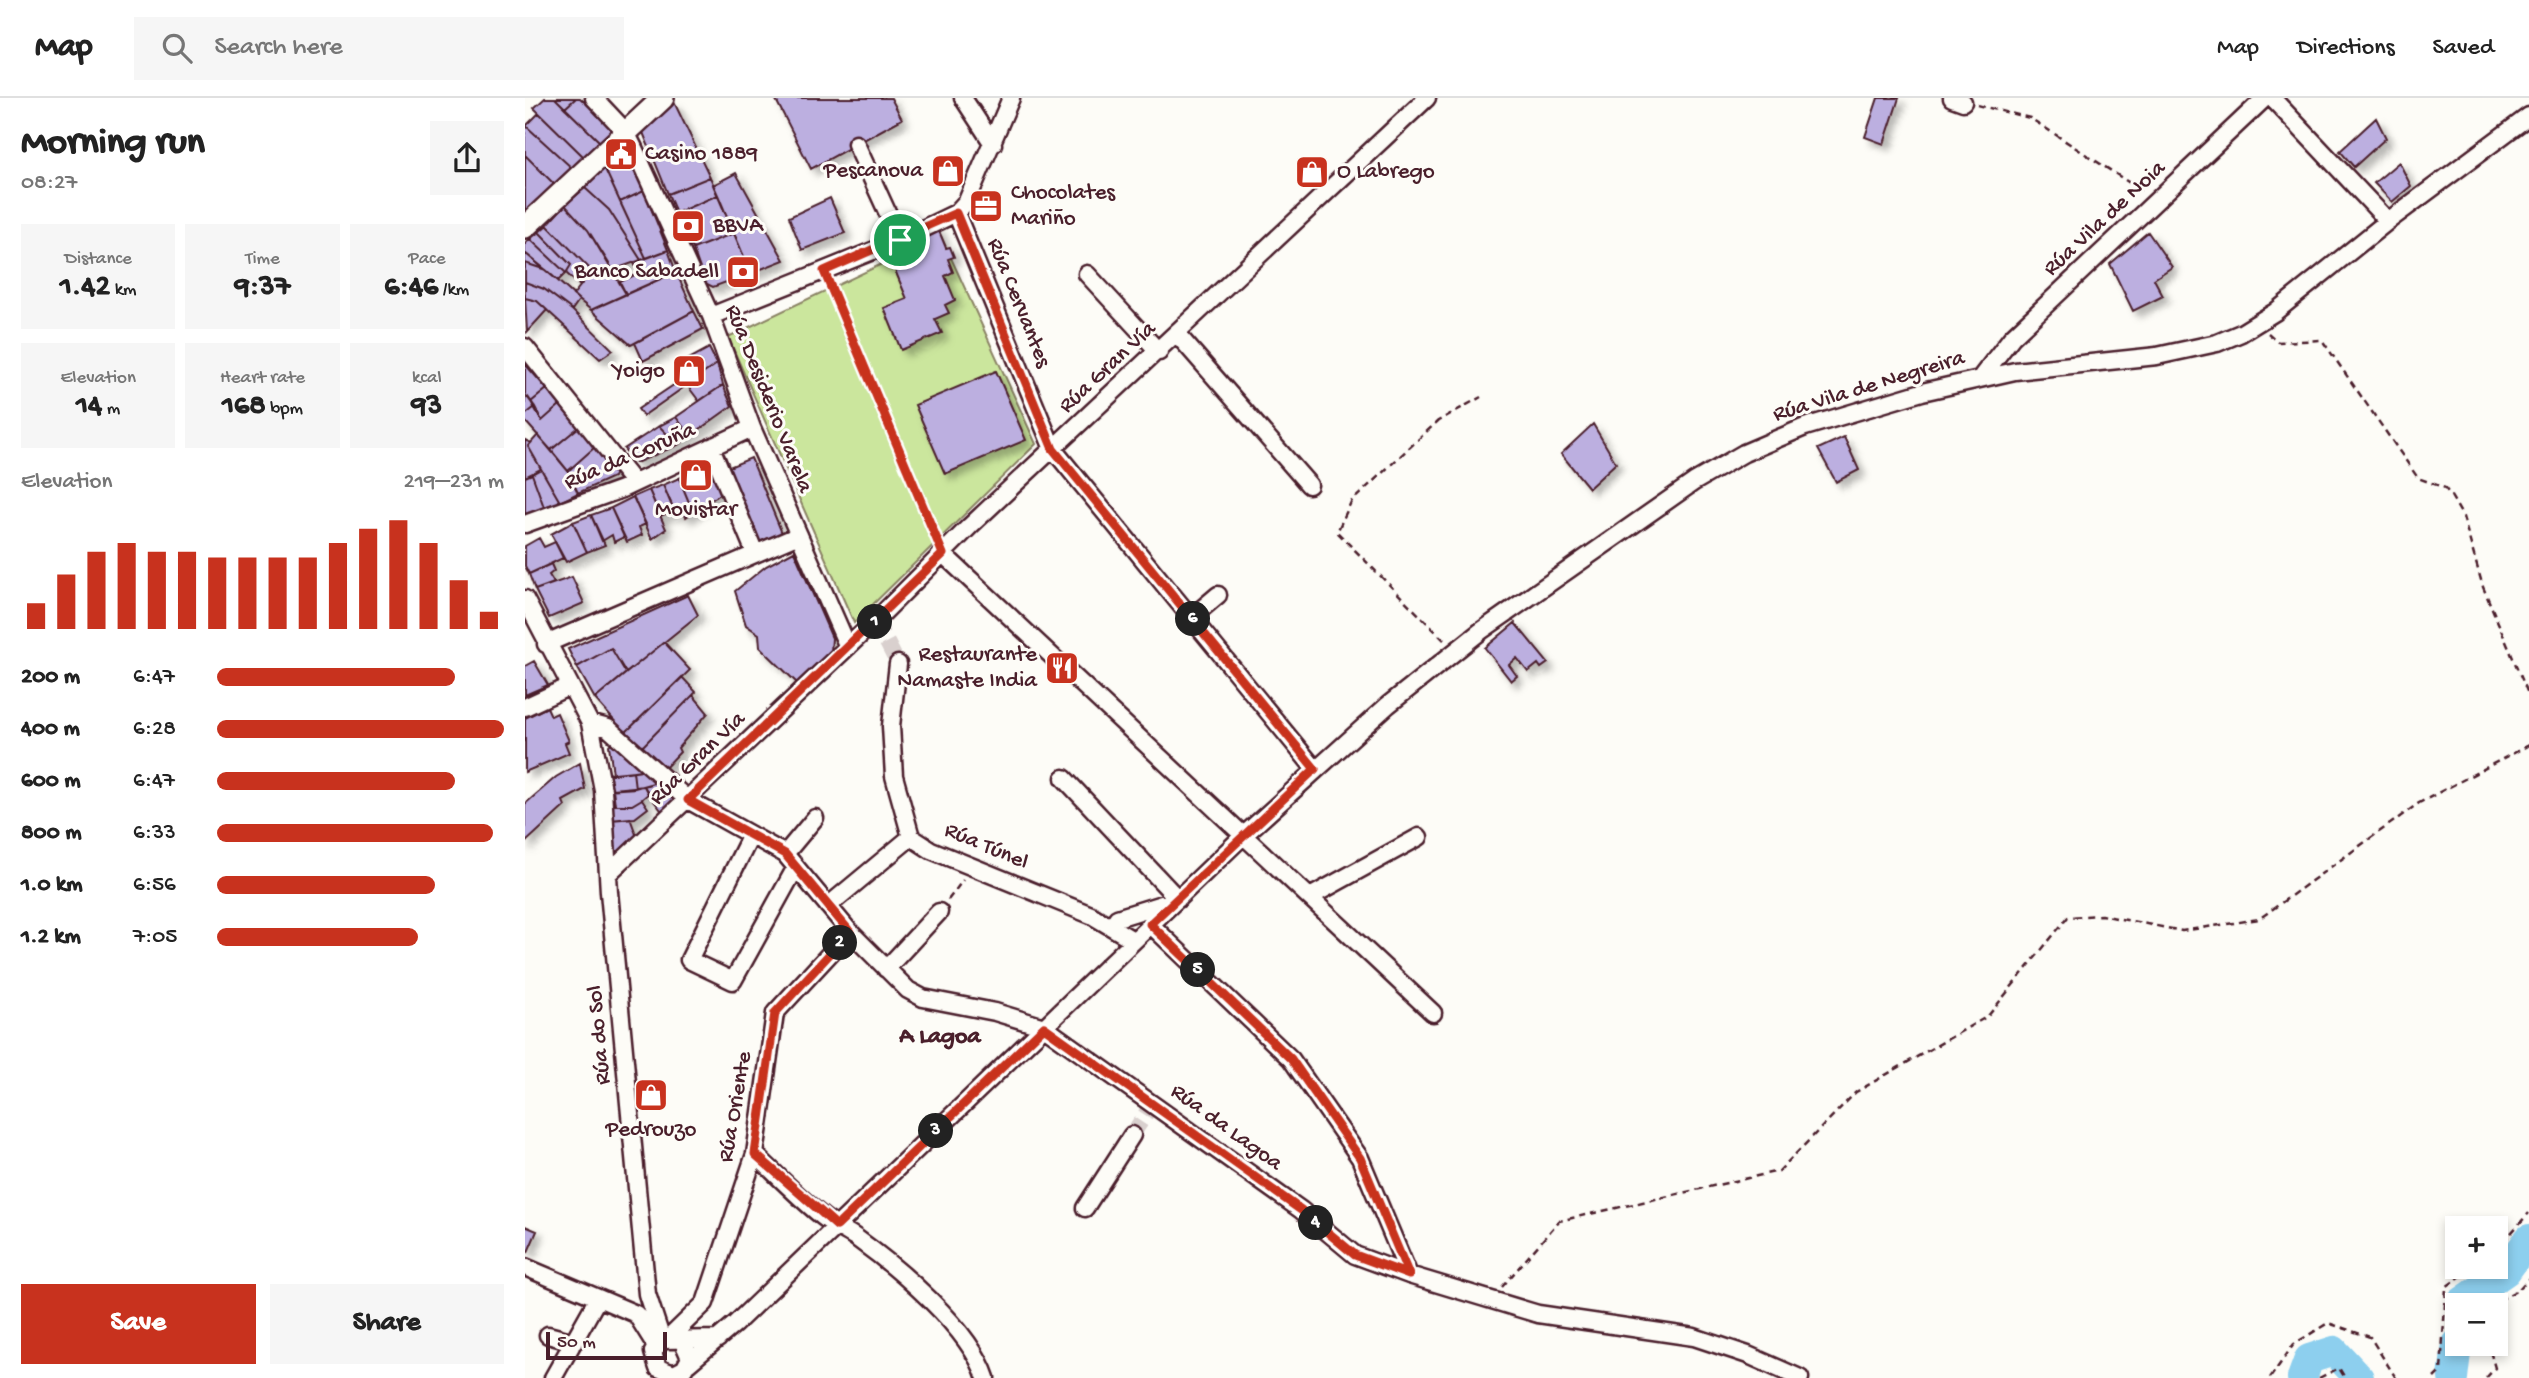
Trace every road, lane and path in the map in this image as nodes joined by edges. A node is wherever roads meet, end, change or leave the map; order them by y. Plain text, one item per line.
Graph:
1 (594, 98) edge
2 (663, 98) edge
3 (963, 98) edge
4 (1011, 98) edge
5 (1427, 98) edge
6 (2265, 98) edge
7 (2271, 98) edge
8 (1958, 100) edge
9 (2529, 116) edge
10 (626, 132) junction
11 (856, 144) dead end
12 (993, 144) junction
13 (2167, 192) junction
14 (956, 213) junction
15 (2388, 221) junction
16 (525, 227) edge
17 (900, 240) junction
18 (824, 271) junction
19 (1087, 274) dead end
20 (711, 316) junction
21 (2261, 322) junction
22 (1177, 334) junction
23 (525, 348) edge
24 (1159, 352) junction
25 (1982, 376) junction
26 (1481, 397) dead end
27 (752, 428) junction
28 (711, 447) junction
29 (1053, 449) junction
30 (633, 483) junction
31 (1309, 485) dead end
32 (525, 524) edge
33 (799, 534) junction
34 (755, 553) junction
35 (943, 554) junction
36 (1218, 595) dead end
37 (525, 599) edge
38 (1192, 617) junction
39 (546, 643) junction
40 (848, 647) junction
41 (1455, 651) junction
42 (898, 664) tunnel mouth
43 (571, 686) junction
44 (2529, 696) edge
45 (525, 707) edge
46 (590, 723) junction
47 (2529, 745) edge
48 (1315, 769) junction
49 (1064, 779) dead end
50 (688, 800) junction
51 (815, 818) dead end
52 (751, 835) junction
53 (1244, 835) junction
54 (911, 837) junction
55 (1419, 837) dead end
56 (791, 860) junction
57 (973, 866) junction
58 (608, 873) junction
59 (1163, 884) junction
60 (1310, 897) junction
61 (1178, 899) junction
62 (828, 906) junction
63 (1157, 906) junction
64 (939, 912) joint
65 (1117, 918) junction
66 (1095, 919) junction
67 (850, 932) junction
68 (1142, 933) junction
69 (1112, 961) junction
70 (886, 970) junction
71 (1433, 1013) dead end
72 (1044, 1027) junction
73 (1132, 1135) tunnel mouth
74 (755, 1154) junction
75 (1085, 1208) dead end
76 (2529, 1213) edge
77 (837, 1226) junction
78 (2508, 1236) edge
79 (525, 1267) edge
80 (1409, 1275) junction
81 (2529, 1278) edge
82 (2457, 1279) edge
83 (2508, 1295) edge
84 (598, 1298) junction
85 (1490, 1300) junction
86 (548, 1335) dead end
87 (719, 1339) junction
88 (667, 1341) junction
89 (574, 1342) junction
90 (2492, 1356) edge
91 (688, 1364) junction
92 (661, 1375) edge
93 (554, 1378) edge
94 (986, 1378) edge
95 (1800, 1378) edge
96 (2270, 1378) edge
97 (2319, 1378) edge
98 (2345, 1378) edge
99 (2396, 1378) edge
100 (2434, 1378) edge
101 (2486, 1378) edge

1 - 10 street, Rúa Desiderio Varela
2 - 10 main road
3 - 12 street
4 - 12 street
5 - 22 street, Rúa Gran Vía
6 - 13 street, Rúa Vila de Noia
7 - 15 street
8 - 13 path
9 - 15 street, Rúa Vila de Negreira
10 - 16 main road
10 - 20 street, Rúa Desiderio Varela
11 - 17 street
12 - 14 street
13 - 25 street, Rúa Vila de Noia
14 - 17 street
14 - 29 street, Rúa Cervantes
15 - 21 street, Rúa Vila de Negreira
17 - 18 street
18 - 20 street
18 - 35 path
19 - 24 street
20 - 27 street, Rúa Desiderio Varela
21 - 25 street, Rúa Vila de Negreira
21 - 44 path
22 - 24 street, Rúa Gran Vía
22 - 31 street
23 - 30 street
24 - 29 street, Rúa Gran Vía
25 - 41 street, Rúa Vila de Negreira
26 - 41 path
27 - 28 street, Rúa da Coruña
27 - 33 street, Rúa Desiderio Varela
28 - 30 street, Rúa da Coruña
28 - 34 street
29 - 35 street, Rúa Gran Vía
29 - 38 street, Rúa Cervantes
30 - 32 street, Rúa da Coruña
33 - 34 street
33 - 40 street, Rúa Desiderio Varela
34 - 39 street
35 - 40 street, Rúa Gran Vía
35 - 53 street
36 - 38 street
37 - 39 street, Rúa do Sol
38 - 48 street, Rúa Cervantes
39 - 43 street, Rúa do Sol
40 - 50 street, Rúa Gran Vía
41 - 48 street, Rúa Vila de Negreira
42 - 54 street, Rúa Túnel
43 - 45 street
43 - 46 street, Rúa do Sol
46 - 50 street, Rúa da Lagoa
46 - 58 street, Rúa do Sol
47 - 85 path
48 - 53 street, Rúa Vila de Negreira
49 - 59 street
50 - 52 street, Rúa da Lagoa
50 - 58 street, Rúa Gran Vía
51 - 56 street
52 - 56 street, Rúa da Lagoa
52 - 56 street
53 - 60 street
53 - 61 street, Rúa Vila de Negreira
54 - 57 street, Rúa Túnel
54 - 62 street
55 - 60 street
56 - 62 street, Rúa da Lagoa
57 - 64 path
57 - 66 street, Rúa Túnel
58 - 88 street, Rúa do Sol
59 - 61 street
59 - 63 street
60 - 71 street
61 - 63 street, Rúa Vila de Negreira
61 - 68 street, Rúa Vila de Negreira
62 - 67 street, Rúa da Lagoa
63 - 65 street, Rúa Vila de Negreira
64 - 70 street
65 - 66 street, Rúa Túnel
65 - 68 street, Rúa Túnel
66 - 68 street, Rúa Túnel
66 - 69 street
67 - 70 street, Rúa da Lagoa
67 - 74 street, Rúa Oriente
68 - 69 street, Rúa Vila de Negreira
68 - 80 street
69 - 72 street, Rúa Vila de Negreira
70 - 72 street, Rúa da Lagoa
72 - 77 street, Rúa Vila de Negreira
72 - 80 street, Rúa da Lagoa
73 - 75 street
74 - 77 street
74 - 88 street, Rúa Oriente
76 - 78 path
77 - 87 street, Rúa Vila de Negreira
77 - 94 street
79 - 84 street
80 - 85 street, Rúa da Lagoa
81 - 83 path
82 - 100 path
84 - 88 street
84 - 89 street
85 - 95 street, Rúa da Lagoa
86 - 89 street
87 - 88 street
87 - 91 street, Rúa Vila de Negreira
88 - 91 street, Rúa do Sol
88 - 92 street, Rúa do Sol
89 - 93 street
90 - 101 path
91 - 92 street, Rúa do Sol
96 - 99 path
97 - 98 path

